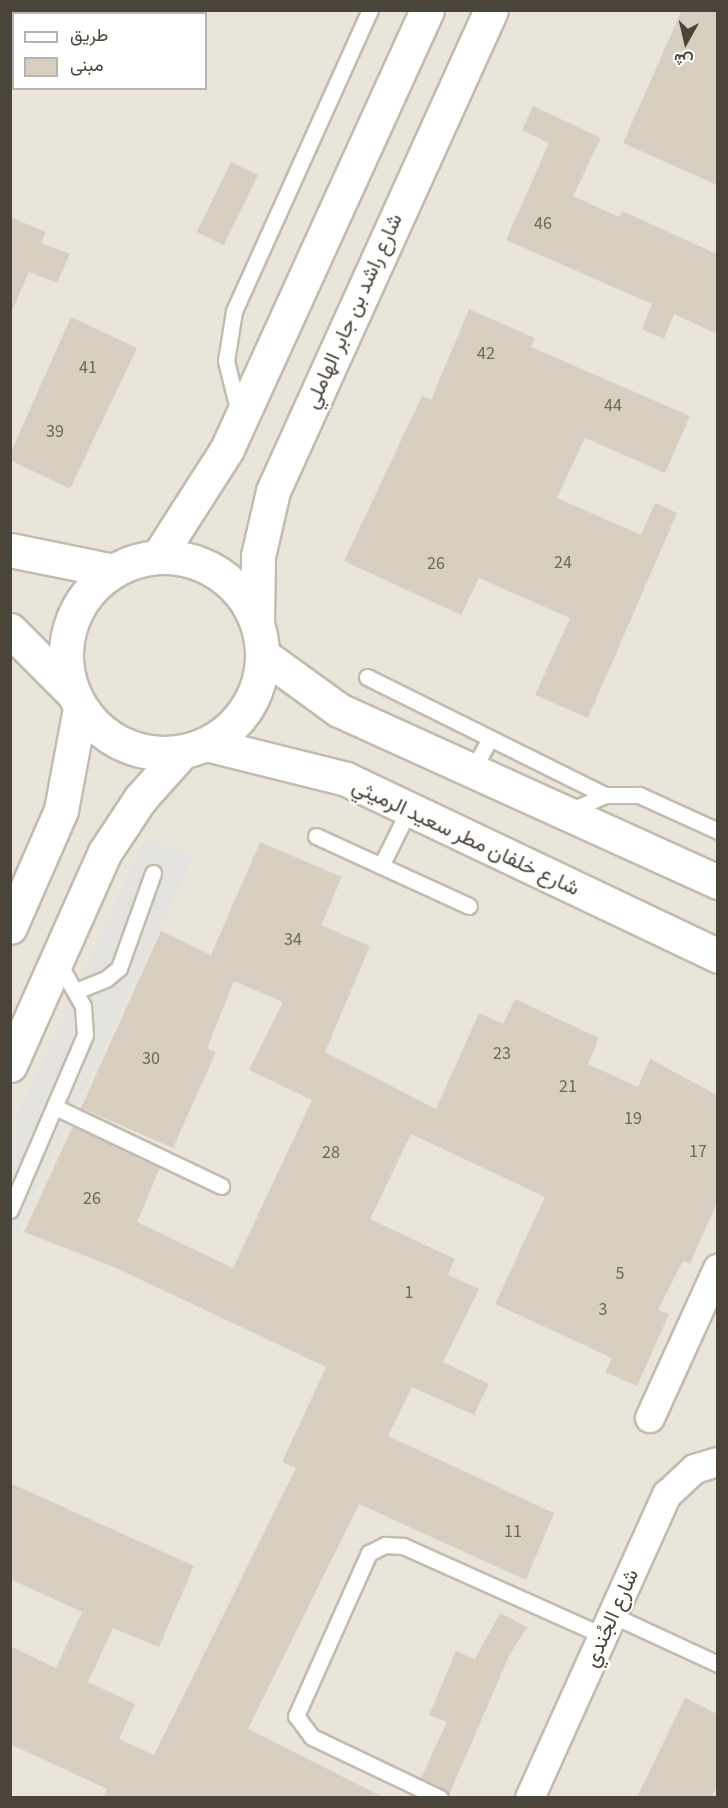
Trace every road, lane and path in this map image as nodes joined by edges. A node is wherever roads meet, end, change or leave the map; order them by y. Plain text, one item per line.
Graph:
1 (370, 10) edge
2 (427, 10) edge
3 (491, 10) edge
4 (241, 418) junction
5 (10, 550) edge
6 (158, 557) junction
7 (113, 571) junction
8 (257, 622) junction
9 (10, 630) edge
10 (263, 655) junction
11 (367, 677) dead end
12 (76, 700) junction
13 (490, 738) junction
14 (194, 748) junction
15 (473, 770) junction
16 (605, 795) junction
17 (409, 809) junction
18 (567, 813) junction
19 (717, 831) edge
20 (316, 836) dead end
21 (381, 866) junction
22 (153, 873) dead end
23 (717, 882) edge
24 (469, 906) dead end
25 (10, 927) edge
26 (717, 956) edge
27 (58, 962) junction
28 (76, 991) junction
29 (10, 1065) edge
30 (55, 1107) junction
31 (221, 1186) dead end
32 (10, 1210) edge
33 (717, 1269) edge
34 (650, 1418) dead end
35 (717, 1462) edge
36 (607, 1625) junction
37 (717, 1664) edge
38 (440, 1797) edge
39 (530, 1797) edge

1 - 4 lane
2 - 4 street
3 - 8 street, شارع راشد بن جابر الهاملي
4 - 6 street
5 - 7 street
6 - 7 street
6 - 8 street
7 - 12 street
8 - 10 street
9 - 12 street
10 - 14 street
10 - 15 street
11 - 13 lane
12 - 14 street
12 - 25 street
13 - 15 lane
13 - 16 lane
14 - 17 street, شارع خلفان مطر سعيد الرميثي
14 - 27 street
15 - 18 street
16 - 18 lane
16 - 19 lane
17 - 21 lane
17 - 26 street, شارع خلفان مطر سعيد الرميثي
18 - 23 street
20 - 21 lane
21 - 24 lane
22 - 28 lane
27 - 28 lane
27 - 29 street
28 - 30 lane
30 - 31 lane
30 - 32 lane
33 - 34 street
35 - 36 street, شارع الجُندي
36 - 37 lane
36 - 38 lane
36 - 39 street, شارع الجُندي

